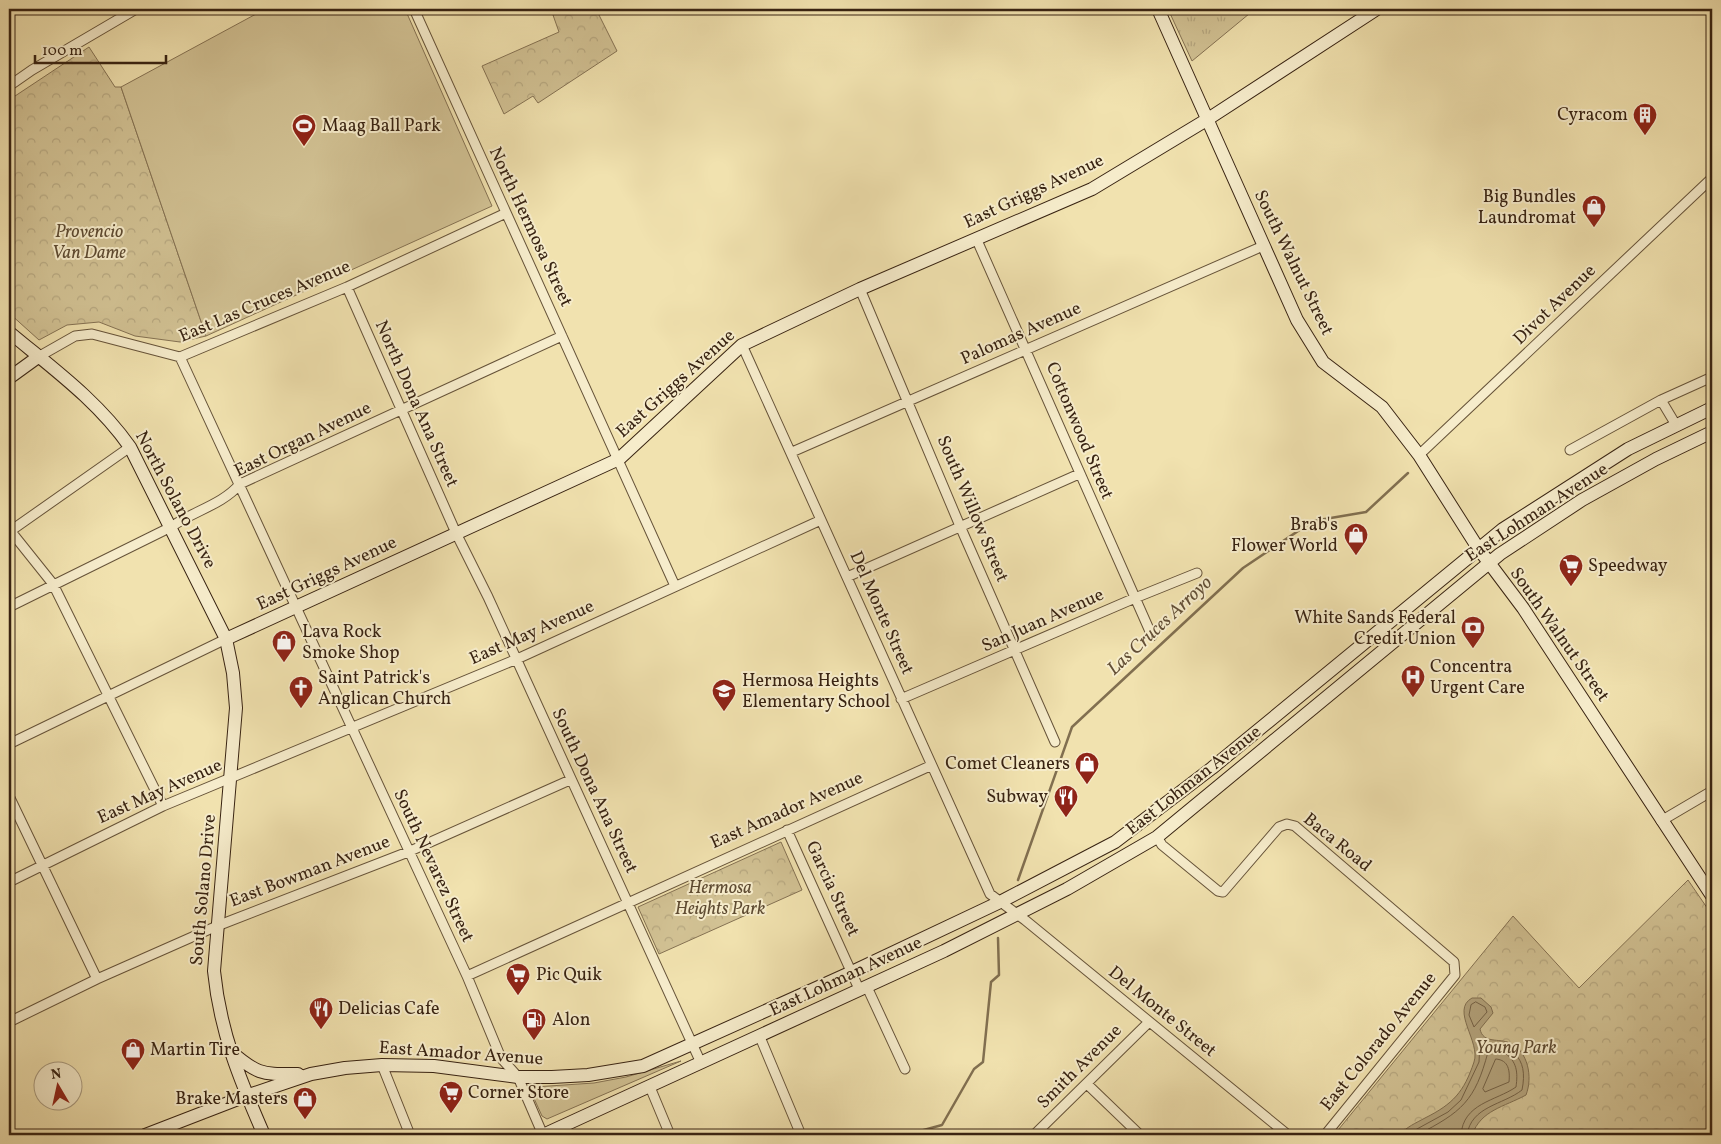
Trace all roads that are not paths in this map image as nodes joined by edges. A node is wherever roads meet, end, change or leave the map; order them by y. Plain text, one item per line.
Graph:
1 (136, 9) edge
2 (414, 9) edge
3 (1158, 9) edge
4 (1377, 9) edge
5 (9, 86) edge
6 (1208, 119) junction
7 (1712, 178) edge
8 (506, 213) junction
9 (976, 238) junction
10 (1263, 246) junction
11 (347, 287) junction
12 (860, 289) junction
13 (9, 332) edge
14 (562, 336) junction
15 (742, 345) junction
16 (1026, 349) junction
17 (38, 357) junction
18 (180, 357) junction
19 (1712, 377) edge
20 (9, 378) edge
21 (1662, 400) junction
22 (908, 401) junction
23 (1712, 408) edge
24 (401, 411) junction
25 (1676, 425) junction
26 (1712, 432) edge
27 (1683, 446) junction
28 (130, 447) junction
29 (1570, 450) dead end
30 (792, 452) junction
31 (1420, 455) junction
32 (619, 459) junction
33 (1079, 474) junction
34 (240, 484) junction
35 (1571, 485) junction
36 (1582, 500) junction
37 (821, 520) junction
38 (960, 526) junction
39 (171, 527) junction
40 (9, 531) edge
41 (456, 533) junction
42 (1478, 548) junction
43 (1488, 563) junction
44 (1197, 573) dead end
45 (847, 577) junction
46 (53, 584) junction
47 (675, 586) junction
48 (1134, 598) junction
49 (9, 607) edge
50 (297, 608) junction
51 (1152, 636) dead end
52 (226, 639) junction
53 (1016, 651) junction
54 (517, 659) junction
55 (108, 695) junction
56 (901, 699) junction
57 (353, 728) junction
58 (1055, 742) dead end
59 (9, 744) edge
60 (930, 766) junction
61 (231, 778) junction
62 (570, 780) junction
63 (1712, 791) edge
64 (9, 796) edge
65 (163, 806) junction
66 (1661, 821) junction
67 (787, 830) junction
68 (1157, 837) junction
69 (408, 852) junction
70 (42, 865) junction
71 (9, 882) edge
72 (1712, 896) edge
73 (995, 898) junction
74 (628, 903) junction
75 (1015, 914) junction
76 (217, 926) junction
77 (1456, 968) joint
78 (852, 972) junction
79 (467, 976) junction
80 (97, 979) junction
81 (863, 988) junction
82 (9, 1022) edge
83 (1149, 1022) junction
84 (760, 1037) junction
85 (692, 1045) junction
86 (228, 1048) junction
87 (701, 1063) junction
88 (382, 1065) junction
89 (905, 1069) dead end
90 (311, 1074) junction
91 (518, 1077) junction
92 (1087, 1084) junction
93 (650, 1087) junction
94 (246, 1096) junction
95 (146, 1135) edge
96 (264, 1135) edge
97 (410, 1135) edge
98 (543, 1135) edge
99 (670, 1135) edge
100 (801, 1135) edge
101 (1034, 1135) edge
102 (1140, 1135) edge
103 (1288, 1135) edge
104 (1325, 1135) edge

1 - 5 street
2 - 8 street, North Hermosa Street
3 - 6 main road, South Walnut Street
4 - 6 main road, East Griggs Avenue
6 - 9 main road, East Griggs Avenue
6 - 10 main road, South Walnut Street
7 - 31 street, Divot Avenue
8 - 11 street, East Las Cruces Avenue
8 - 14 street, North Hermosa Street
9 - 12 main road, East Griggs Avenue
9 - 16 street, Cottonwood Street
10 - 16 street, Palomas Avenue
10 - 31 main road, South Walnut Street
11 - 18 street, East Las Cruces Avenue
11 - 24 street, North Dona Ana Street
12 - 15 main road, East Griggs Avenue
12 - 22 street, South Willow Street
13 - 17 main road, North Solano Drive
14 - 24 street, East Organ Avenue
14 - 32 street, North Hermosa Street
15 - 30 street, Del Monte Street
15 - 32 main road, East Griggs Avenue
16 - 22 street, Palomas Avenue
16 - 33 street, Cottonwood Street
17 - 18 street, East Las Cruces Avenue
17 - 20 main road, East Las Cruces Avenue
17 - 28 main road, North Solano Drive
18 - 34 street, South Nevarez Street
19 - 21 street
21 - 25 street
21 - 29 street
22 - 30 street, Palomas Avenue
22 - 38 street, South Willow Street
23 - 25 main road, East Lohman Avenue
24 - 34 street, East Organ Avenue
24 - 41 street, North Dona Ana Street
25 - 27 main road
25 - 35 main road, East Lohman Avenue
26 - 27 main road, East Lohman Avenue
27 - 36 main road, East Lohman Avenue
28 - 39 main road, North Solano Drive
28 - 40 street
30 - 37 street, Del Monte Street
31 - 42 main road, South Walnut Street
32 - 41 main road, East Griggs Avenue
32 - 47 street, North Hermosa Street
33 - 38 street
33 - 48 street, Cottonwood Street
34 - 39 street, East Organ Avenue
34 - 50 street, South Nevarez Street
35 - 36 main road
35 - 42 main road, East Lohman Avenue
36 - 43 main road, East Lohman Avenue
37 - 45 street, Del Monte Street
37 - 47 street, East May Avenue
38 - 45 street
38 - 53 street, South Willow Street
39 - 46 street, East Organ Avenue
39 - 52 main road, North Solano Drive
40 - 46 street
41 - 50 main road, East Griggs Avenue
41 - 54 street, South Dona Ana Street
42 - 43 main road, South Walnut Street
42 - 73 main road, East Lohman Avenue
43 - 66 main road, South Walnut Street
43 - 68 main road, East Lohman Avenue
44 - 48 street, San Juan Avenue
45 - 56 street, Del Monte Street
46 - 49 street, East Organ Avenue
46 - 55 street
47 - 54 street, East May Avenue
48 - 51 street, Cottonwood Street
48 - 53 street, San Juan Avenue
50 - 52 main road, East Griggs Avenue
50 - 57 street, South Nevarez Street
52 - 55 street, East Griggs Avenue
52 - 61 main road, South Solano Drive
53 - 56 street, San Juan Avenue
53 - 58 street, South Willow Street
54 - 57 street, East May Avenue
54 - 62 street, South Dona Ana Street
55 - 59 street, East Griggs Avenue
55 - 65 street
56 - 60 street, Del Monte Street
57 - 61 street, East May Avenue
57 - 69 street, South Nevarez Street
60 - 67 street, East Amador Avenue
60 - 73 street, Del Monte Street
61 - 65 street, East May Avenue
61 - 76 main road, South Solano Drive
62 - 69 street, East Bowman Avenue
62 - 74 street, South Dona Ana Street
63 - 66 street
64 - 70 street
65 - 70 street, East May Avenue
66 - 72 main road, South Walnut Street
67 - 74 street, East Amador Avenue
67 - 78 street, Garcia Street
68 - 75 main road, East Lohman Avenue
68 - 77 street, Baca Road
69 - 76 street, East Bowman Avenue
69 - 79 street, South Nevarez Street
70 - 71 street, East May Avenue
70 - 80 street
73 - 75 street, Del Monte Street
73 - 78 main road, East Lohman Avenue
74 - 79 street, East Amador Avenue
74 - 85 street, South Dona Ana Street
75 - 81 main road, East Lohman Avenue
75 - 83 street, Del Monte Street
76 - 80 street, East Bowman Avenue
76 - 86 main road, South Solano Drive
77 - 104 street, East Colorado Avenue
78 - 81 street, Garcia Street
78 - 85 main road, East Lohman Avenue
79 - 91 street, South Nevarez Street
80 - 82 street, East Bowman Avenue
81 - 84 main road, East Lohman Avenue
81 - 89 street, Garcia Street
83 - 92 street, Smith Avenue
83 - 103 street, Del Monte Street
84 - 87 main road, East Lohman Avenue
84 - 100 street
85 - 87 street, South Dona Ana Street
85 - 91 main road, East Amador Avenue
86 - 90 main road
86 - 94 main road, South Solano Drive
87 - 93 main road, East Lohman Avenue
88 - 90 main road, East Amador Avenue
88 - 91 main road, East Amador Avenue
88 - 97 street
90 - 94 main road, East Amador Avenue
91 - 98 street, South Nevarez Street
92 - 101 street, Smith Avenue
92 - 102 street
93 - 98 main road, East Lohman Avenue
93 - 99 street
94 - 95 main road, East Amador Avenue
94 - 96 main road, South Solano Drive

